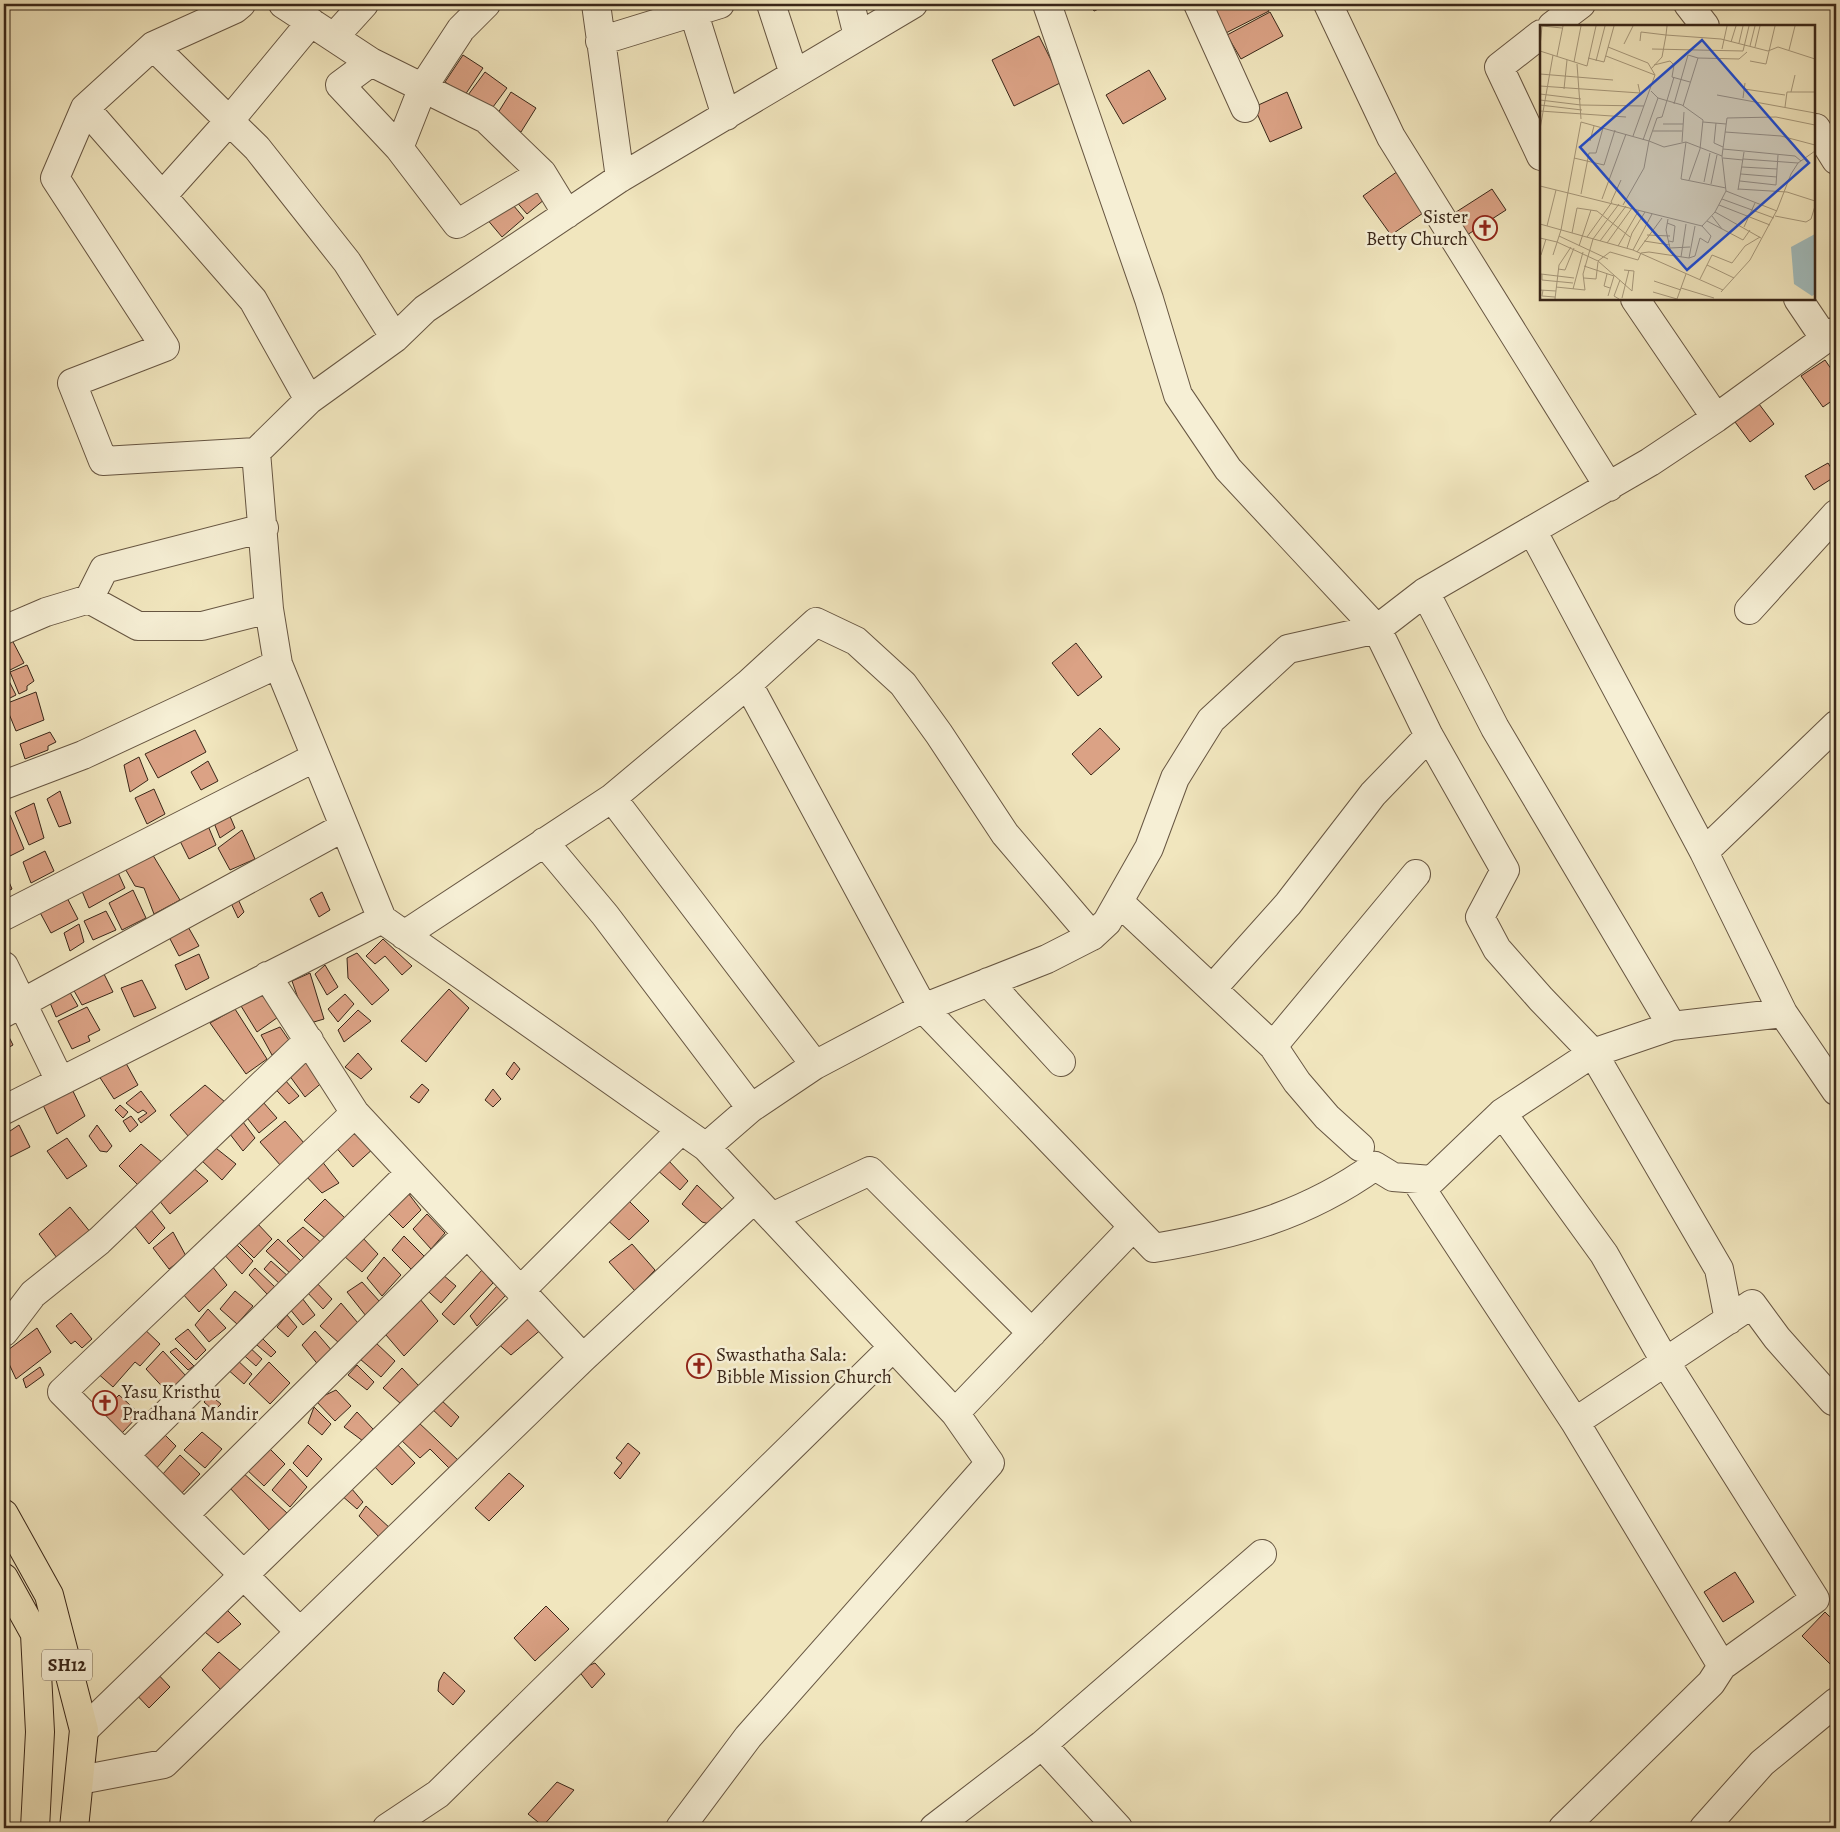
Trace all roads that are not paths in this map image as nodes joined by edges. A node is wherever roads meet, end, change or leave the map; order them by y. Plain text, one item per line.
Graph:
1 (241, 4) edge
2 (283, 4) edge
3 (364, 4) edge
4 (486, 4) edge
5 (596, 4) edge
6 (720, 4) edge
7 (771, 4) edge
8 (850, 4) edge
9 (913, 4) edge
10 (1047, 4) edge
11 (1198, 4) edge
12 (1328, 4) edge
13 (1581, 4) edge
14 (1688, 4) edge
15 (692, 8) edge
16 (311, 22) junction
17 (1553, 25) edge
18 (1704, 25) edge
19 (1540, 35) edge
20 (858, 36) junction
21 (334, 37) junction
22 (600, 41) junction
23 (153, 46) junction
24 (371, 62) junction
25 (794, 74) junction
26 (424, 88) junction
27 (86, 108) junction
28 (1245, 108) dead end
29 (726, 116) junction
30 (230, 120) junction
31 (1816, 128) dead end
32 (399, 148) junction
33 (1540, 154) edge
34 (1836, 160) edge
35 (542, 173) junction
36 (620, 178) junction
37 (164, 195) junction
38 (566, 214) junction
39 (1636, 300) edge
40 (1799, 300) edge
41 (1831, 335) edge
42 (395, 338) junction
43 (309, 400) junction
44 (1716, 418) junction
45 (256, 452) junction
46 (1609, 487) junction
47 (1836, 514) edge
48 (264, 528) junction
49 (1532, 530) junction
50 (1425, 592) junction
51 (89, 599) junction
52 (269, 609) junction
53 (1749, 610) dead end
54 (1377, 629) junction
55 (4, 630) edge
56 (278, 664) junction
57 (748, 684) junction
58 (1836, 725) edge
59 (1429, 736) junction
60 (316, 757) junction
61 (4, 785) edge
62 (612, 798) junction
63 (344, 827) junction
64 (544, 842) junction
65 (1704, 852) junction
66 (1416, 874) dead end
67 (1119, 902) junction
68 (4, 916) edge
69 (382, 919) junction
70 (404, 935) junction
71 (1092, 936) junction
72 (4, 966) edge
73 (267, 976) junction
74 (988, 982) junction
75 (1212, 989) junction
76 (923, 1008) junction
77 (13, 1009) edge
78 (1783, 1013) junction
79 (1672, 1026) junction
80 (309, 1040) junction
81 (1273, 1046) junction
82 (1593, 1053) junction
83 (1061, 1062) dead end
84 (815, 1065) junction
85 (60, 1081) junction
86 (1836, 1091) edge
87 (751, 1108) junction
88 (4, 1110) edge
89 (355, 1113) junction
90 (1502, 1113) junction
91 (681, 1130) junction
92 (706, 1147) junction
93 (1360, 1147) dead end
94 (410, 1172) junction
95 (1416, 1179) junction
96 (763, 1208) junction
97 (1133, 1227) junction
98 (467, 1234) junction
99 (524, 1295) junction
100 (1729, 1320) junction
101 (4, 1332) edge
102 (1032, 1333) junction
103 (893, 1347) junction
104 (583, 1358) junction
105 (1666, 1363) junction
106 (1836, 1401) edge
107 (955, 1413) junction
108 (1575, 1422) junction
109 (125, 1455) junction
110 (4, 1514) edge
111 (184, 1515) junction
112 (1262, 1554) dead end
113 (244, 1576) junction
114 (4, 1578) edge
115 (300, 1632) junction
116 (1722, 1666) junction
117 (1836, 1702) edge
118 (84, 1730) junction
119 (1042, 1745) junction
120 (80, 1780) junction
121 (1115, 1827) edge
122 (35, 1828) edge
123 (74, 1828) edge
124 (387, 1828) edge
125 (680, 1828) edge
126 (934, 1828) edge
127 (1563, 1828) edge
128 (1704, 1828) edge

1 - 23 street
2 - 16 street
3 - 21 street
4 - 26 street
5 - 22 street
6 - 15 street
7 - 25 street
8 - 20 street
9 - 20 street
10 - 54 street
11 - 28 street
12 - 46 street
13 - 17 street
14 - 18 street
15 - 22 street
15 - 29 street
16 - 21 street
16 - 30 street
19 - 33 street
20 - 25 street
21 - 24 street
22 - 36 street
23 - 27 street
23 - 30 street
24 - 26 street
24 - 32 street
25 - 29 street
26 - 32 street
26 - 35 street
27 - 37 street
27 - 45 street
29 - 36 street
30 - 37 street
30 - 42 street
31 - 34 street
32 - 35 street
35 - 38 street
36 - 38 street
37 - 43 street
38 - 42 street
39 - 44 street
40 - 41 street
41 - 44 street
42 - 43 street
43 - 45 street
44 - 46 street
45 - 48 street
46 - 49 street
47 - 53 street
48 - 51 street
48 - 52 street
49 - 50 street
49 - 65 street
50 - 54 street
50 - 79 street
51 - 52 street
51 - 55 street
52 - 56 street
54 - 59 street
54 - 67 street
56 - 60 street
56 - 61 street
57 - 62 street
57 - 71 street
57 - 76 street
58 - 65 street
59 - 75 street
59 - 82 street
60 - 63 street
60 - 68 street
62 - 64 street
62 - 84 street
63 - 69 street
63 - 77 street
64 - 70 street
64 - 87 street
65 - 78 street
66 - 81 street
67 - 71 street
67 - 75 street
69 - 70 street
69 - 73 street
70 - 91 street
71 - 74 street
72 - 77 street
73 - 80 street
73 - 85 street
74 - 76 street
74 - 83 street
75 - 81 street
76 - 84 street
76 - 97 street
77 - 85 street
78 - 79 street
78 - 86 street
79 - 82 street
80 - 89 street
80 - 101 street
81 - 93 street
82 - 90 street
82 - 100 street
84 - 87 street
85 - 88 street
87 - 92 street
89 - 94 street
89 - 109 street
90 - 95 street
90 - 105 street
91 - 92 street
91 - 99 street
92 - 96 street
94 - 98 street
94 - 109 street
95 - 97 street
95 - 108 street
96 - 102 street
96 - 103 street
96 - 104 street
97 - 102 street
98 - 99 street
98 - 111 street
99 - 104 street
99 - 113 street
100 - 105 street
100 - 106 street
102 - 107 street
103 - 107 street
103 - 124 street
104 - 115 street
105 - 108 street
105 - 116 street
107 - 125 street
108 - 116 street
109 - 111 street
110 - 118 main road, SH12
111 - 113 street
112 - 119 street
113 - 115 street
113 - 118 street
114 - 122 main road, SH12
115 - 120 street
116 - 127 street
117 - 128 street
118 - 120 main road, SH12
119 - 121 street
119 - 126 street
120 - 123 main road, SH12

